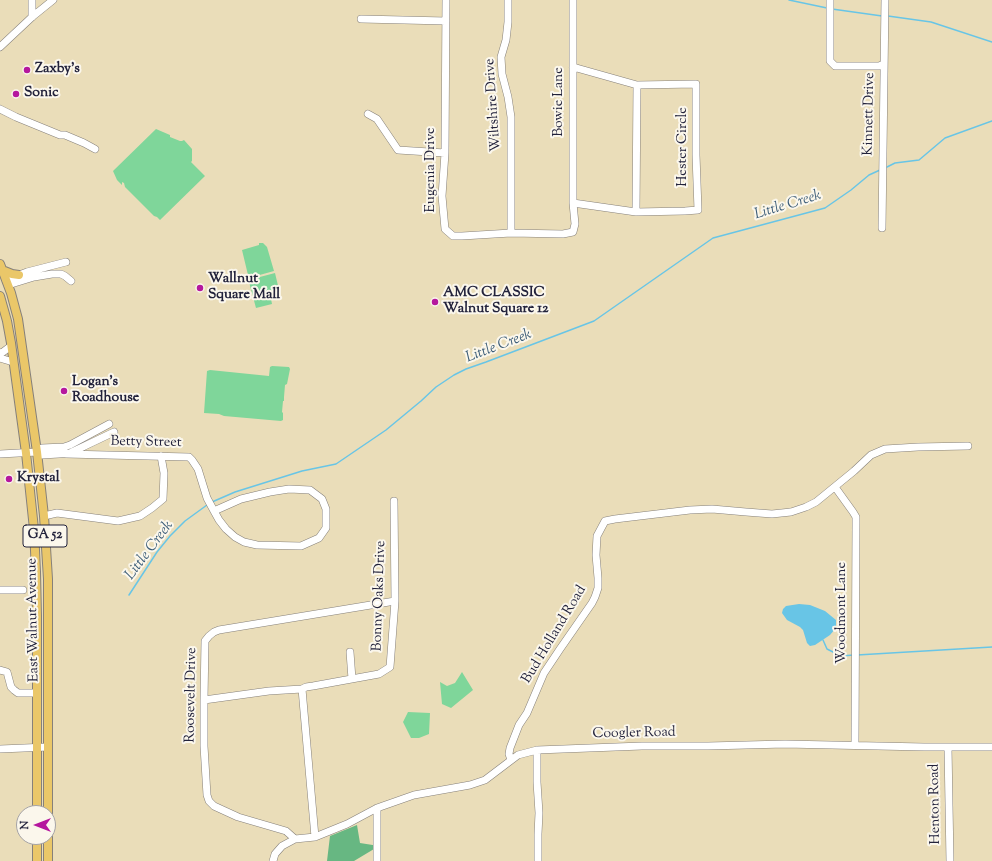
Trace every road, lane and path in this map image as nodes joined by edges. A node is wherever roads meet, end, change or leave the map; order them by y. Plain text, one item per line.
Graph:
1 (32, 0) edge
2 (53, 0) edge
3 (446, 0) edge
4 (508, 0) edge
5 (573, 0) edge
6 (830, 0) edge
7 (885, 0) edge
8 (32, 17) junction
9 (361, 19) dead end
10 (446, 21) junction
11 (0, 47) edge
12 (884, 64) junction
13 (573, 67) junction
14 (638, 85) junction
15 (0, 109) edge
16 (368, 114) dead end
17 (95, 149) dead end
18 (445, 153) junction
19 (573, 203) junction
20 (636, 212) junction
21 (882, 228) dead end
22 (510, 233) junction
23 (66, 262) dead end
24 (1, 267) edge
25 (19, 275) junction
26 (71, 281) dead end
27 (7, 283) junction
28 (0, 296) edge
29 (11, 346) junction
30 (0, 353) edge
31 (0, 358) edge
32 (13, 362) junction
33 (109, 424) dead end
34 (114, 432) dead end
35 (968, 446) dead end
36 (37, 452) junction
37 (26, 453) junction
38 (0, 454) edge
39 (66, 454) junction
40 (161, 456) junction
41 (835, 487) junction
42 (394, 501) dead end
43 (214, 511) junction
44 (44, 516) junction
45 (0, 590) edge
46 (23, 590) dead end
47 (394, 601) junction
48 (350, 652) dead end
49 (0, 670) edge
50 (352, 679) junction
51 (302, 689) junction
52 (37, 693) junction
53 (204, 700) junction
54 (855, 745) junction
55 (948, 746) junction
56 (48, 747) junction
57 (992, 747) edge
58 (37, 748) junction
59 (0, 749) edge
60 (537, 750) junction
61 (511, 760) junction
62 (37, 805) edge
63 (48, 805) edge
64 (377, 808) junction
65 (315, 838) junction
66 (295, 839) junction
67 (37, 845) edge
68 (48, 845) edge
69 (37, 861) edge
70 (48, 861) edge
71 (273, 861) edge
72 (377, 861) edge
73 (538, 861) edge
74 (950, 861) edge

1 - 8 street
2 - 8 street
3 - 10 street, Eugenia Drive
4 - 22 street, Wiltshire Drive
5 - 13 street, Bowie Lane
6 - 12 street
7 - 12 street, Kinnett Drive
8 - 11 street
9 - 10 street
10 - 18 street, Eugenia Drive
12 - 21 street, Kinnett Drive
13 - 14 street, Hester Circle
13 - 19 street, Bowie Lane
14 - 20 street
14 - 20 street, Hester Circle
15 - 17 street
16 - 18 street
18 - 22 street, Eugenia Drive
19 - 20 street, Hester Circle
19 - 22 street, Eugenia Drive
23 - 25 street
24 - 25 main road
24 - 27 main road, East Walnut Avenue / GA 52
25 - 27 street
26 - 27 street
27 - 36 main road, East Walnut Avenue / GA 52
28 - 29 main road, East Walnut Avenue / GA 52
29 - 30 street
29 - 32 main road, East Walnut Avenue / GA 52
31 - 32 street
32 - 37 main road, East Walnut Avenue / GA 52
33 - 36 street
34 - 39 street
35 - 41 street, Bud Holland Road
36 - 37 street
36 - 39 street, Betty Street
36 - 44 main road, East Walnut Avenue / GA 52
37 - 38 street
37 - 52 main road, East Walnut Avenue / GA 52
39 - 40 street, Betty Street
40 - 43 street, Betty Street
40 - 44 street
41 - 54 street, Woodmont Lane
41 - 61 street, Bud Holland Road
42 - 47 street, Bonny Oaks Drive
43 - 43 street, Betty Street
44 - 56 main road, East Walnut Avenue / GA 52
45 - 46 street
47 - 50 street, Bonny Oaks Drive
47 - 53 street, Roosevelt Drive
48 - 50 street
49 - 52 street
50 - 51 street, Bonny Oaks Drive
51 - 53 street, Bonny Oaks Drive
51 - 65 street
52 - 58 main road, East Walnut Avenue / GA 52
53 - 66 street, Roosevelt Drive
54 - 55 street, Coogler Road
54 - 60 street, Coogler Road
55 - 57 street, Coogler Road
55 - 74 street, Henton Road
56 - 58 street
56 - 63 main road, East Walnut Avenue / GA 52
58 - 59 street
58 - 62 main road, East Walnut Avenue / GA 52
60 - 61 street, Coogler Road
60 - 73 street
61 - 64 street, Coogler Road
64 - 65 street, Coogler Road
64 - 72 street
65 - 66 street, Coogler Road
66 - 71 street
67 - 69 main road
68 - 70 main road

